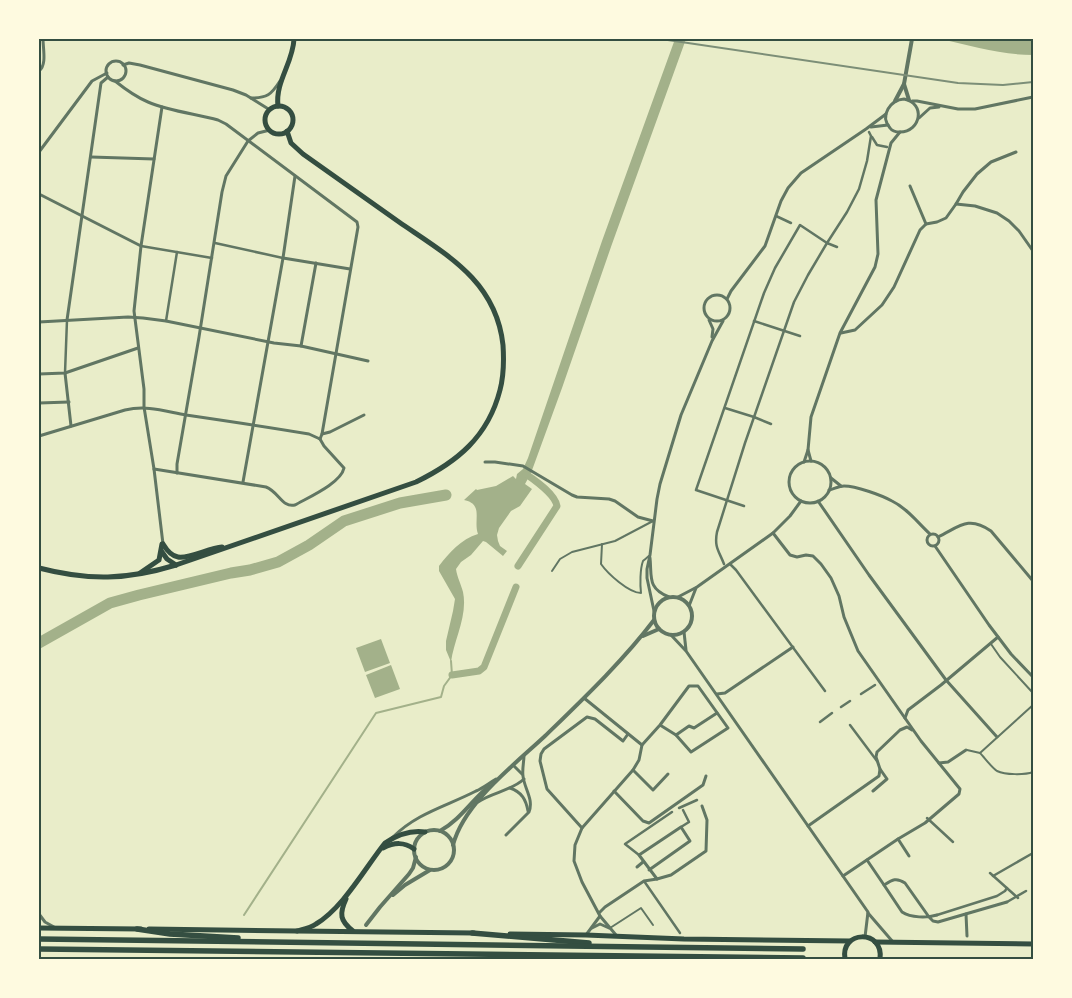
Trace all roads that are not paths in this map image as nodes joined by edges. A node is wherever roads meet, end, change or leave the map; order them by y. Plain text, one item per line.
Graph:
1 (43, 39) edge
2 (294, 39) edge
3 (912, 39) edge
4 (123, 65) junction
5 (39, 71) edge
6 (107, 75) junction
7 (281, 79) junction
8 (115, 81) junction
9 (904, 83) junction
10 (1033, 97) edge
11 (251, 98) junction
12 (895, 101) junction
13 (910, 101) junction
14 (278, 106) junction
15 (941, 106) junction
16 (162, 107) junction
17 (270, 110) junction
18 (886, 114) junction
19 (918, 118) junction
20 (888, 125) junction
21 (869, 127) junction
22 (270, 130) junction
23 (286, 131) junction
24 (869, 132) dead end
25 (900, 132) junction
26 (872, 136) junction
27 (248, 140) junction
28 (887, 148) dead end
29 (39, 152) edge
30 (1016, 152) dead end
31 (92, 157) junction
32 (154, 160) junction
33 (295, 176) junction
34 (910, 186) dead end
35 (39, 194) edge
36 (956, 204) junction
37 (82, 216) junction
38 (776, 216) junction
39 (792, 223) dead end
40 (926, 224) junction
41 (215, 243) junction
42 (826, 243) junction
43 (141, 246) junction
44 (837, 247) dead end
45 (1032, 250) edge
46 (177, 252) junction
47 (212, 258) junction
48 (283, 258) junction
49 (316, 263) junction
50 (350, 269) junction
51 (727, 299) junction
52 (134, 317) junction
53 (709, 319) junction
54 (67, 320) junction
55 (166, 321) junction
56 (723, 321) junction
57 (753, 321) junction
58 (39, 322) edge
59 (201, 328) junction
60 (783, 331) junction
61 (840, 333) junction
62 (800, 336) dead end
63 (712, 340) junction
64 (268, 341) junction
65 (301, 346) junction
66 (138, 348) junction
67 (336, 354) junction
68 (368, 361) dead end
69 (65, 373) junction
70 (39, 374) edge
71 (69, 402) junction
72 (39, 403) edge
73 (144, 407) junction
74 (725, 407) junction
75 (185, 415) junction
76 (364, 415) dead end
77 (754, 417) junction
78 (771, 424) dead end
79 (254, 425) junction
80 (71, 426) junction
81 (322, 434) junction
82 (39, 436) edge
83 (320, 439) junction
84 (808, 450) junction
85 (811, 461) junction
86 (485, 462) dead end
87 (804, 462) junction
88 (154, 468) junction
89 (177, 473) junction
90 (831, 478) junction
91 (242, 482) junction
92 (842, 486) junction
93 (829, 490) junction
94 (727, 500) junction
95 (801, 501) junction
96 (818, 501) junction
97 (744, 506) dead end
98 (653, 521) junction
99 (773, 533) junction
100 (930, 534) junction
101 (938, 537) junction
102 (162, 544) junction
103 (602, 544) junction
104 (232, 546) junction
105 (935, 546) junction
106 (162, 552) junction
107 (650, 555) junction
108 (724, 564) dead end
109 (730, 564) junction
110 (176, 565) junction
111 (39, 568) edge
112 (552, 571) dead end
113 (136, 575) junction
114 (1033, 581) edge
115 (697, 587) junction
116 (669, 597) junction
117 (678, 597) junction
118 (689, 606) junction
119 (654, 611) junction
120 (654, 620) junction
121 (659, 629) junction
122 (684, 632) junction
123 (671, 635) junction
124 (642, 636) junction
125 (998, 636) junction
126 (990, 643) junction
127 (793, 647) junction
128 (686, 651) junction
129 (1033, 677) edge
130 (946, 680) junction
131 (875, 685) dead end
132 (825, 691) dead end
133 (1033, 693) edge
134 (716, 694) junction
135 (861, 694) dead end
136 (584, 698) junction
137 (850, 701) dead end
138 (1033, 705) edge
139 (841, 707) dead end
140 (898, 710) junction
141 (908, 710) junction
142 (717, 713) junction
143 (832, 713) dead end
144 (904, 718) junction
145 (820, 722) dead end
146 (660, 725) junction
147 (850, 725) dead end
148 (913, 730) junction
149 (628, 734) junction
150 (676, 735) junction
151 (997, 737) junction
152 (642, 745) junction
153 (966, 750) joint
154 (980, 753) junction
155 (524, 755) junction
156 (939, 763) junction
157 (879, 764) junction
158 (513, 765) junction
159 (881, 769) junction
160 (633, 770) junction
161 (1033, 772) edge
162 (668, 774) dead end
163 (706, 776) dead end
164 (501, 777) junction
165 (523, 777) junction
166 (510, 788) junction
167 (614, 791) junction
168 (873, 791) dead end
169 (697, 800) dead end
170 (474, 805) junction
171 (702, 806) dead end
172 (679, 808) dead end
173 (683, 810) dead end
174 (529, 812) junction
175 (672, 812) dead end
176 (928, 819) junction
177 (808, 826) junction
178 (681, 827) junction
179 (582, 828) junction
180 (440, 831) junction
181 (425, 832) junction
182 (506, 835) dead end
183 (391, 839) junction
184 (898, 839) junction
185 (953, 842) dead end
186 (453, 845) junction
187 (380, 849) junction
188 (414, 849) junction
189 (1033, 853) edge
190 (639, 855) junction
191 (909, 856) dead end
192 (416, 857) junction
193 (867, 860) junction
194 (644, 862) junction
195 (637, 866) dead end
196 (431, 870) junction
197 (649, 870) junction
198 (843, 876) junction
199 (657, 879) junction
200 (644, 881) junction
201 (884, 885) junction
202 (1007, 888) junction
203 (1026, 891) dead end
204 (348, 894) junction
205 (1018, 897) junction
206 (1007, 902) joint
207 (380, 907) junction
208 (868, 912) junction
209 (39, 914) edge
210 (599, 914) junction
211 (966, 914) junction
212 (937, 915) joint
213 (929, 917) junction
214 (366, 925) dead end
215 (653, 925) dead end
216 (39, 928) edge
217 (57, 928) junction
218 (137, 929) junction
219 (590, 929) junction
220 (609, 929) junction
221 (297, 931) junction
222 (353, 931) junction
223 (472, 933) junction
224 (680, 933) dead end
225 (586, 935) junction
226 (617, 936) junction
227 (865, 936) junction
228 (967, 936) dead end
229 (39, 939) edge
230 (850, 941) junction
231 (305, 942) junction
232 (875, 942) junction
233 (893, 942) junction
234 (1033, 944) edge
235 (636, 948) junction
236 (39, 949) edge
237 (803, 949) dead end
238 (618, 956) junction
239 (803, 958) dead end
240 (583, 959) edge
241 (845, 959) edge
242 (880, 959) edge

1 - 5 street
2 - 7 main road
3 - 9 street
4 - 6 street
4 - 8 street
4 - 11 street
6 - 8 street
6 - 29 street
6 - 31 street
7 - 11 street
7 - 14 main road
8 - 16 street
9 - 12 street
9 - 13 street
10 - 15 street
11 - 17 street
12 - 13 street
12 - 18 street
13 - 15 street
13 - 19 street
14 - 17 main road
14 - 23 main road
15 - 19 street
16 - 27 street
16 - 32 street
17 - 22 main road
18 - 20 street
18 - 21 street
19 - 25 street
20 - 21 street
20 - 25 street
21 - 38 street
22 - 23 main road
22 - 27 street
23 - 104 main road
24 - 26 street
25 - 61 street
26 - 28 street
26 - 42 street
27 - 33 street
27 - 41 street
30 - 36 street
31 - 32 street
31 - 37 street
32 - 43 street
33 - 48 street
33 - 50 street
34 - 40 street
35 - 37 street
36 - 40 street
36 - 45 street
37 - 43 street
37 - 54 street
38 - 39 street
38 - 51 street
40 - 61 street
41 - 47 street
41 - 48 street
42 - 44 street
42 - 57 street
42 - 60 street
43 - 46 street
43 - 52 street
46 - 47 street
46 - 55 street
47 - 59 street
48 - 49 street
48 - 64 street
49 - 50 street
49 - 65 street
50 - 67 street
51 - 53 street
51 - 56 street
52 - 54 street
52 - 55 street
52 - 66 street
53 - 56 street
53 - 63 street
54 - 58 street
54 - 69 street
55 - 59 street
56 - 63 street
57 - 60 street
57 - 74 street
59 - 64 street
59 - 75 street
60 - 62 street
60 - 77 street
61 - 84 street
63 - 98 street
64 - 65 street
64 - 79 street
65 - 67 street
66 - 69 street
66 - 73 street
67 - 68 street
67 - 81 street
69 - 70 street
69 - 71 street
71 - 72 street
71 - 80 street
73 - 75 street
73 - 80 street
73 - 88 street
74 - 77 street
74 - 94 street
75 - 79 street
75 - 89 street
76 - 81 street
77 - 78 street
77 - 94 street
79 - 83 street
79 - 91 street
80 - 82 street
81 - 83 street
83 - 91 street
84 - 85 street
84 - 87 street
85 - 87 street
85 - 90 street
86 - 98 street
87 - 95 street
88 - 89 street
88 - 102 street
89 - 91 street
90 - 92 street
90 - 93 street
92 - 93 street
92 - 100 street
93 - 96 street
94 - 97 street
94 - 108 street
95 - 96 street
95 - 99 street
96 - 130 street
98 - 103 lane
98 - 107 street
99 - 109 street
99 - 140 street
100 - 101 street
100 - 105 street
101 - 105 street
101 - 114 street
102 - 104 main road
102 - 106 main road
103 - 107 lane
103 - 112 lane
104 - 110 main road
105 - 125 street
106 - 110 main road
106 - 113 main road
107 - 116 street
107 - 119 street
109 - 115 street
109 - 127 street
110 - 113 main road
111 - 113 main road
115 - 117 street
115 - 118 street
116 - 117 street
116 - 119 street
117 - 118 street
118 - 122 street
119 - 120 street
120 - 121 street
120 - 124 street
121 - 123 street
121 - 124 street
122 - 123 street
122 - 128 street
123 - 128 street
124 - 136 street
125 - 126 street
125 - 129 street
126 - 130 street
126 - 133 lane
127 - 132 street
127 - 134 street
128 - 134 street
130 - 141 street
130 - 151 street
131 - 135 street
134 - 177 street
136 - 149 street
136 - 155 street
137 - 139 street
138 - 151 lane
140 - 141 street
140 - 144 street
141 - 144 street
142 - 146 street
142 - 150 street
142 - 150 street
143 - 145 street
144 - 148 street
146 - 150 street
146 - 152 street
147 - 157 street
148 - 156 street
148 - 157 street
149 - 152 street
149 - 179 street
151 - 154 lane
152 - 160 street
153 - 154 lane
153 - 156 street
154 - 161 lane
155 - 158 street
155 - 165 street
156 - 176 street
157 - 159 street
158 - 164 street
158 - 165 street
159 - 168 street
159 - 177 street
160 - 162 street
160 - 167 street
163 - 167 street
164 - 170 street
164 - 180 street
164 - 183 street
165 - 166 street
165 - 174 street
166 - 170 street
166 - 174 street
167 - 179 street
169 - 172 street
170 - 186 street
171 - 199 street
173 - 178 street
174 - 182 street
175 - 190 street
176 - 184 street
176 - 185 street
177 - 198 street
178 - 190 street
178 - 197 street
179 - 210 street
180 - 181 street
180 - 186 street
181 - 183 main road
181 - 188 street
183 - 187 main road
184 - 191 street
184 - 193 street
186 - 196 street
187 - 188 main road
187 - 204 main road
188 - 192 street
189 - 202 street
190 - 194 street
192 - 196 street
192 - 207 street
193 - 198 street
193 - 201 street
194 - 195 street
194 - 197 street
196 - 207 street
197 - 199 street
198 - 208 street
199 - 200 street
200 - 210 street
200 - 224 street
201 - 213 street
201 - 213 street
202 - 205 street
202 - 212 street
203 - 205 street
204 - 221 main road
204 - 222 main road
205 - 206 street
206 - 211 street
207 - 214 street
208 - 227 street
208 - 233 street
209 - 217 street
210 - 219 street
210 - 220 street
211 - 213 street
211 - 228 street
212 - 213 street
215 - 220 lane
216 - 217 main road
217 - 218 main road
218 - 221 main road
218 - 231 highway
219 - 220 street
219 - 225 street
220 - 226 street
221 - 222 main road
222 - 223 main road
223 - 225 main road
223 - 235 highway
225 - 226 main road
226 - 230 main road
227 - 230 main road
227 - 232 main road
229 - 231 highway
230 - 241 main road
231 - 235 highway
232 - 233 main road
232 - 242 main road
233 - 234 main road
235 - 237 highway
236 - 238 highway
238 - 239 highway
238 - 240 highway

